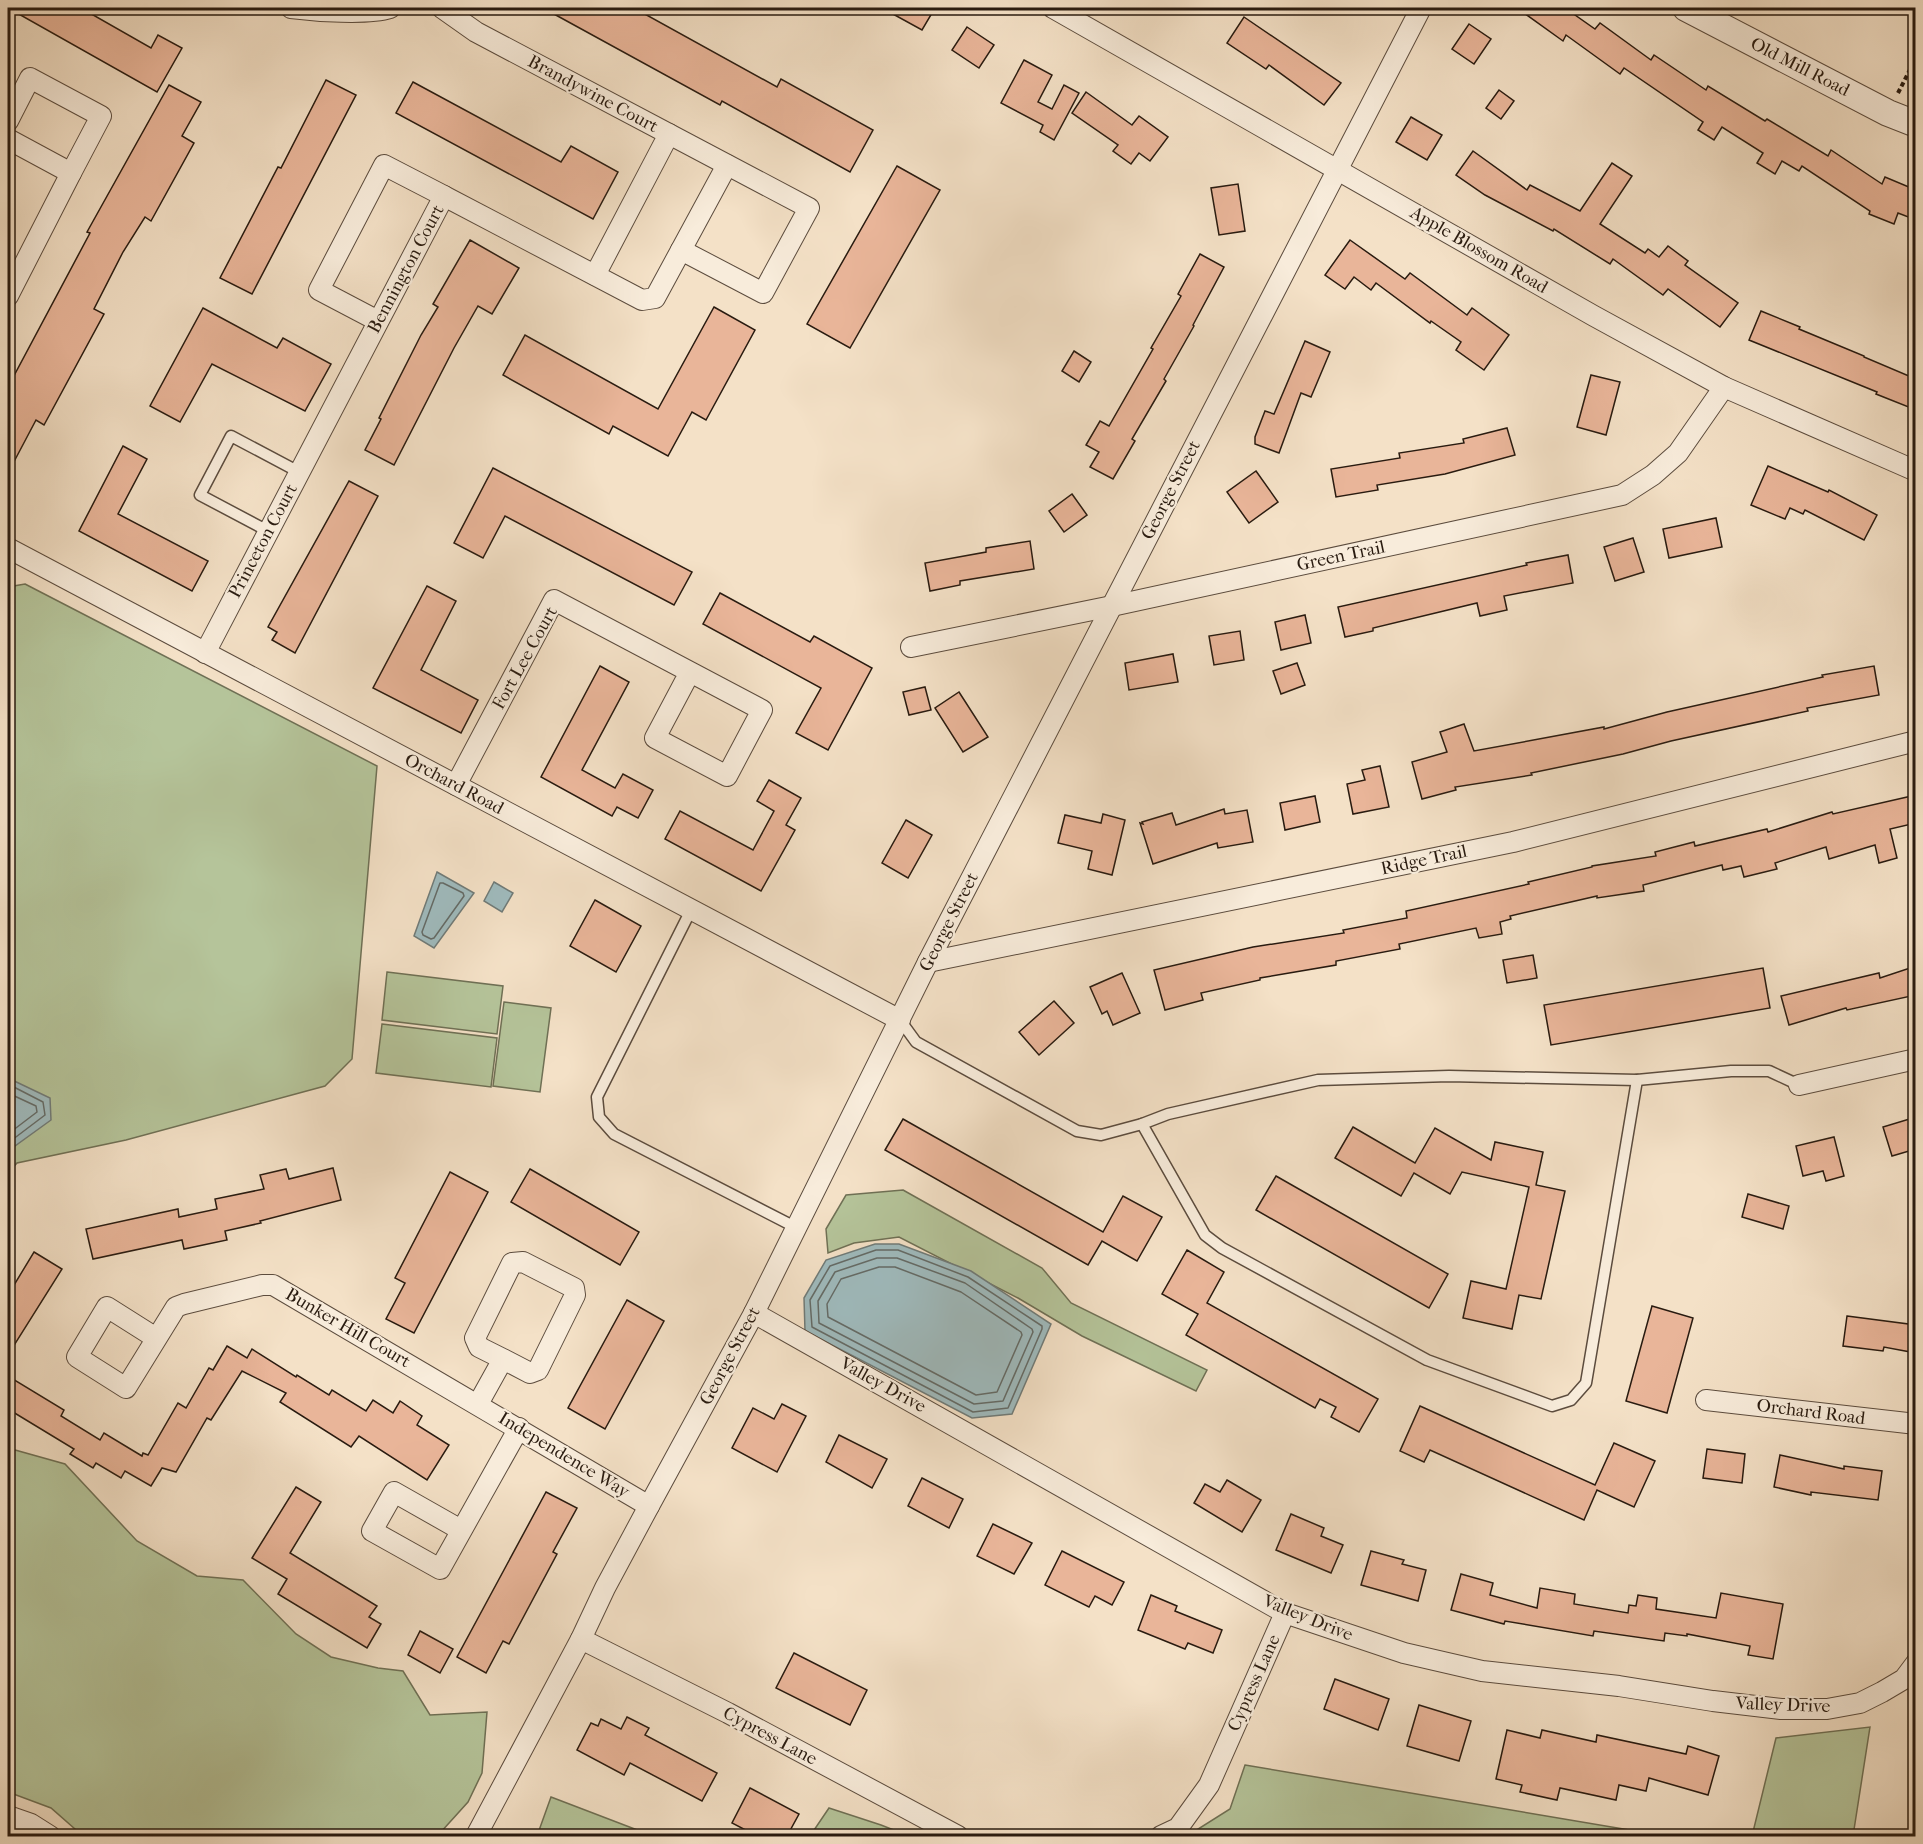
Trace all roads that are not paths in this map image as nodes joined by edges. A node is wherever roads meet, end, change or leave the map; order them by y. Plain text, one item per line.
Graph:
1 (291, 8) edge
2 (390, 8) edge
3 (442, 8) edge
4 (1053, 8) edge
5 (1421, 8) edge
6 (1693, 9) edge
7 (8, 121) edge
8 (1916, 124) edge
9 (669, 134) junction
10 (8, 139) edge
11 (727, 165) junction
12 (1337, 169) junction
13 (71, 173) junction
14 (444, 196) junction
15 (681, 250) junction
16 (595, 275) junction
17 (8, 296) edge
18 (378, 321) junction
19 (1724, 387) junction
20 (322, 429) joint
21 (1916, 471) edge
22 (299, 472) junction
23 (268, 531) junction
24 (8, 548) edge
25 (1112, 606) junction
26 (911, 647) dead end
27 (205, 652) junction
28 (690, 672) junction
29 (1916, 741) edge
30 (456, 785) junction
31 (691, 910) junction
32 (928, 962) junction
33 (900, 1020) junction
34 (1916, 1059) edge
35 (1638, 1080) junction
36 (1799, 1084) joint
37 (1142, 1124) junction
38 (797, 1228) junction
39 (754, 1313) junction
40 (156, 1338) dead end
41 (503, 1359) junction
42 (1706, 1400) dead end
43 (478, 1404) junction
44 (1916, 1424) edge
45 (519, 1428) junction
46 (649, 1506) junction
47 (461, 1530) dead end
48 (1285, 1614) junction
49 (581, 1639) junction
50 (1912, 1676) edge
51 (8, 1816) edge
52 (50, 1836) edge
53 (476, 1836) edge
54 (958, 1836) edge
55 (1161, 1836) edge

1 - 2 street
3 - 9 street, Brandywine Court
4 - 12 street, Apple Blossom Road
5 - 12 street, George Street
6 - 8 street, Old Mill Road
7 - 13 street
9 - 11 street
9 - 16 street, Brandywine Court
10 - 13 street
11 - 15 street
11 - 15 street
12 - 19 street, Apple Blossom Road
12 - 25 street, George Street
13 - 17 street
14 - 16 street, Bennington Court
14 - 18 street, Bennington Court
14 - 18 street
15 - 16 street, Bennington Court
18 - 20 street, Bennington Court
19 - 21 street, Apple Blossom Road
19 - 25 street, Green Trail
20 - 22 street, Princeton Court
22 - 23 street, Princeton Court
22 - 23 lane
23 - 27 street, Princeton Court
24 - 27 street, Orchard Road
25 - 26 street, Green Trail
25 - 32 street, George Street
27 - 30 street, Orchard Road
28 - 28 street, Fort Lee Court
28 - 30 street, Fort Lee Court
29 - 32 street, Ridge Trail
30 - 31 street, Orchard Road
31 - 33 street, Orchard Road
31 - 38 lane
32 - 33 street, George Street
33 - 37 lane
33 - 38 street, George Street
34 - 36 street
35 - 36 lane
35 - 37 lane
35 - 37 lane
38 - 39 street, George Street
39 - 46 street, George Street
39 - 48 street, Valley Drive
40 - 43 street, Bunker Hill Court
41 - 41 street
41 - 43 street
42 - 44 street, Orchard Road
43 - 45 street, Independence Way
45 - 46 street, Independence Way
45 - 47 street
46 - 49 street, George Street
48 - 50 street, Valley Drive
48 - 55 street, Cypress Lane
49 - 53 street, George Street
49 - 54 street, Cypress Lane
51 - 52 street

